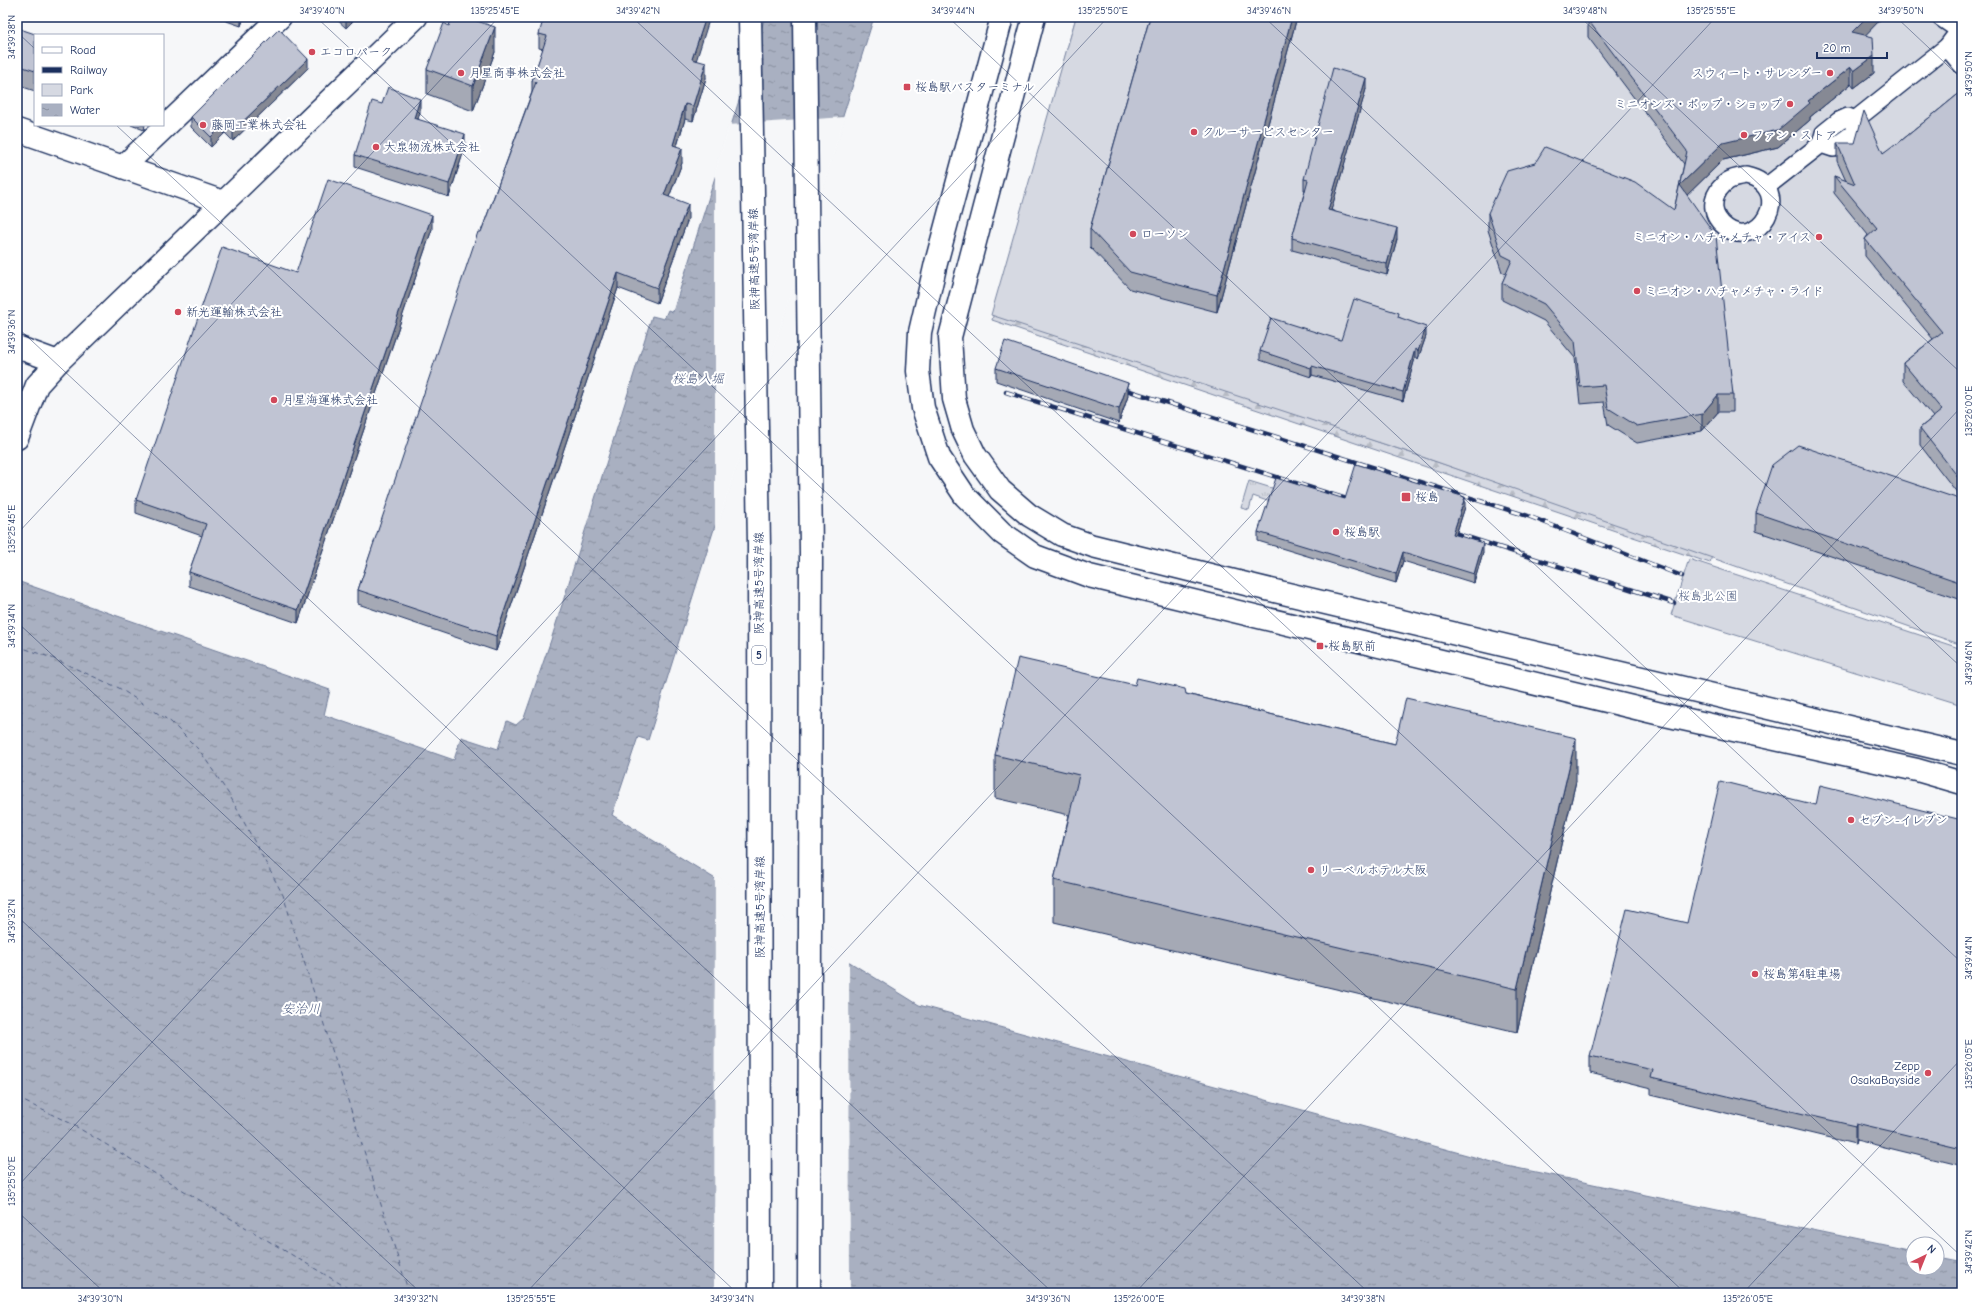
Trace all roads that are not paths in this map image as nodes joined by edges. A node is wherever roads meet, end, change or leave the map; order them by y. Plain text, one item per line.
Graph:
1 (280, 17) edge
2 (416, 17) edge
3 (750, 17) edge
4 (804, 17) edge
5 (1002, 17) edge
6 (1034, 17) edge
7 (1940, 17) edge
8 (1960, 32) edge
9 (1947, 47) junction
10 (1962, 65) edge
11 (17, 130) edge
12 (123, 167) junction
13 (1766, 187) dead end
14 (223, 202) junction
15 (17, 347) edge
16 (58, 362) junction
17 (17, 438) edge
18 (1962, 754) edge
19 (1962, 783) edge
20 (760, 1293) edge
21 (809, 1293) edge

1 - 12 main road
2 - 14 main road
3 - 20 main road, 阪神高速5号湾岸線 / 5
4 - 21 main road
5 - 19 main road
6 - 18 main road
7 - 8 street
8 - 9 street
9 - 10 street
9 - 13 street
11 - 12 main road
12 - 14 main road
14 - 16 main road
15 - 16 main road
16 - 17 main road

